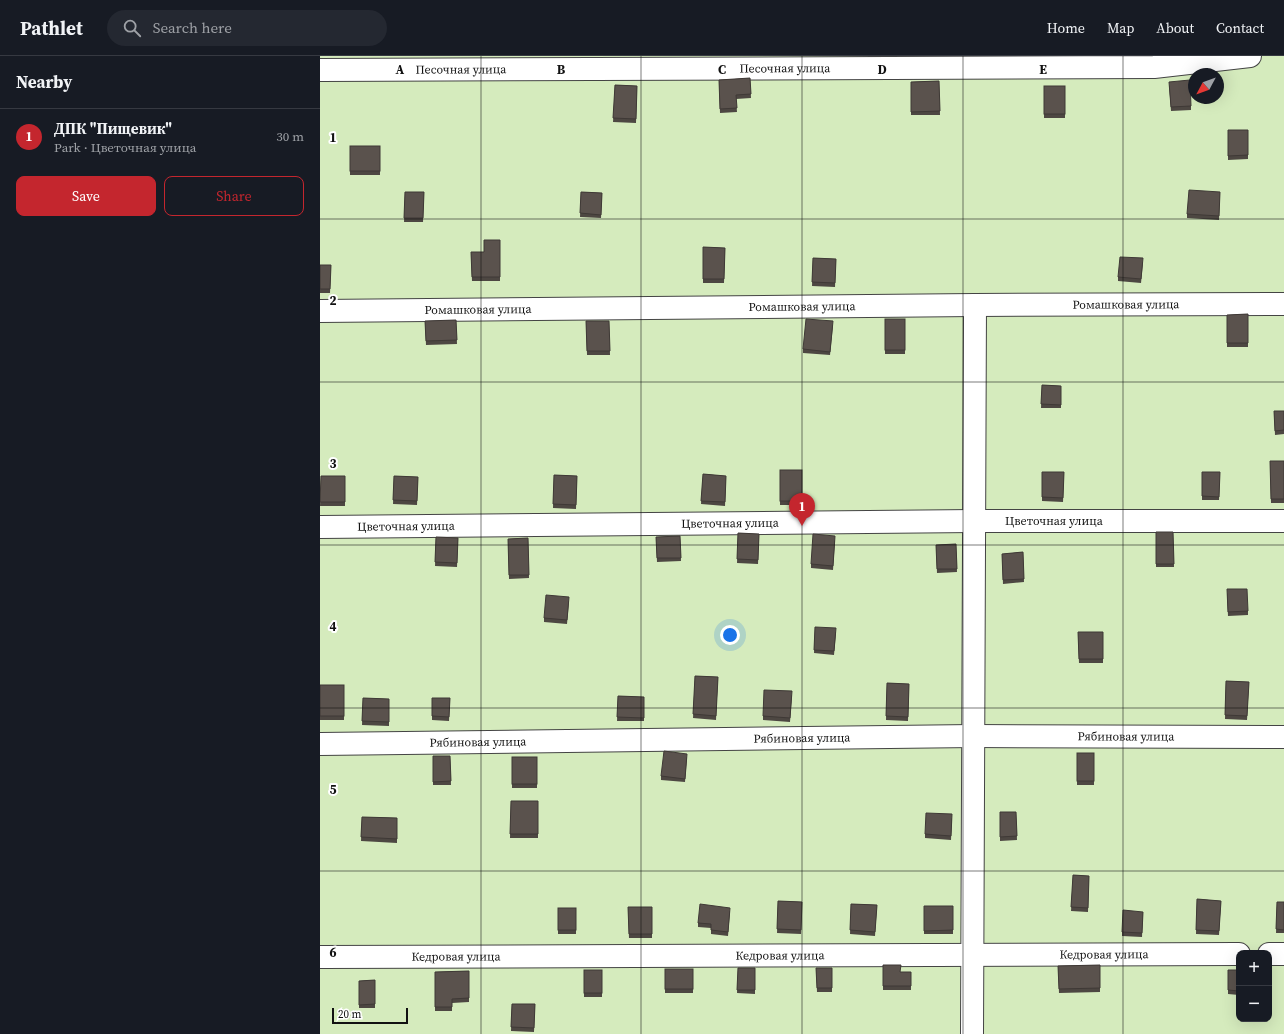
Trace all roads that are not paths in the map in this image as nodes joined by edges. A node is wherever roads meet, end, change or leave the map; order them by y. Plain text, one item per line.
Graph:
1 (1175, 56) edge
2 (1250, 56) edge
3 (1154, 67) junction
4 (320, 70) edge
5 (1284, 304) edge
6 (975, 305) junction
7 (320, 312) edge
8 (974, 521) junction
9 (1284, 521) edge
10 (320, 527) edge
11 (974, 736) junction
12 (1284, 737) edge
13 (320, 744) edge
14 (1236, 954) edge
15 (1272, 954) edge
16 (1284, 954) edge
17 (973, 956) junction
18 (320, 957) edge
19 (972, 1034) edge

1 - 3 street
2 - 3 street, Песочная улица
3 - 4 street, Песочная улица
5 - 6 street, Ромашковая улица
6 - 7 street, Ромашковая улица
6 - 8 street
8 - 9 street, Цветочная улица
8 - 10 street, Цветочная улица
8 - 11 street
11 - 12 street, Рябиновая улица
11 - 13 street, Рябиновая улица
11 - 17 street
14 - 17 street, Кедровая улица
15 - 16 street
17 - 18 street, Кедровая улица
17 - 19 street

